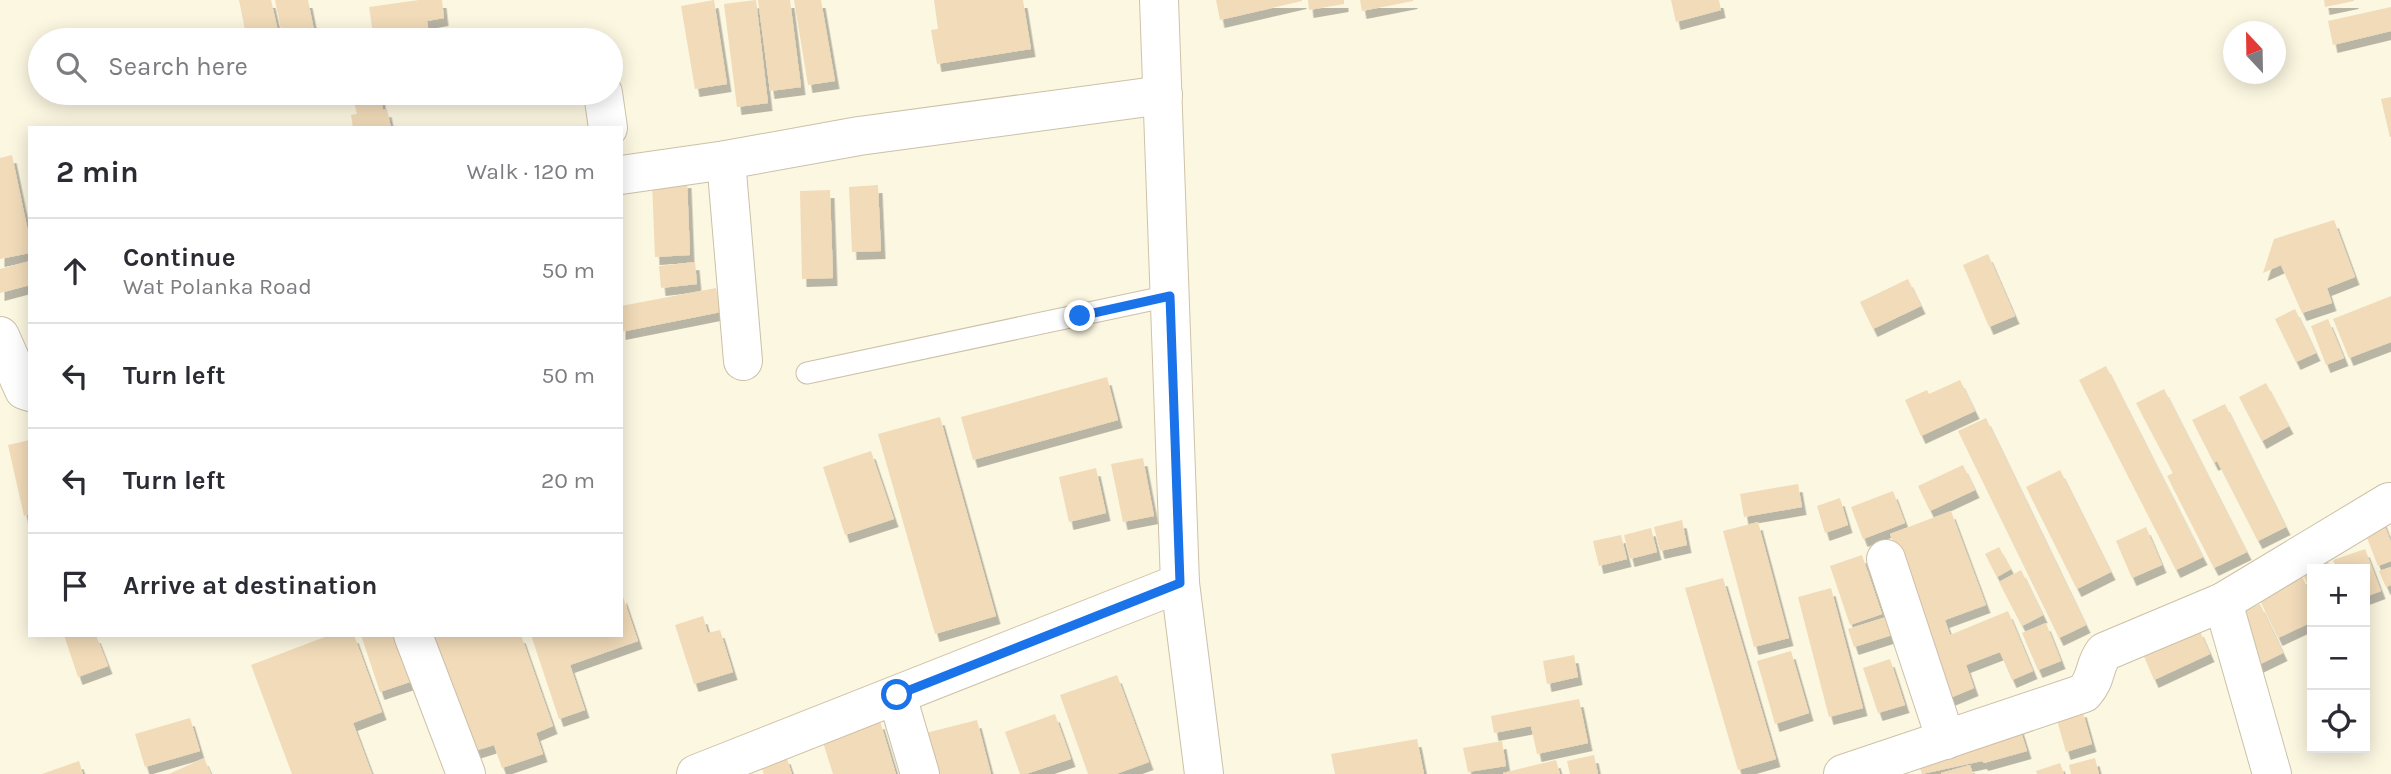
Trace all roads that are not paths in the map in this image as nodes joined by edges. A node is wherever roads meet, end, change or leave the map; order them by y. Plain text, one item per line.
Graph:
1 (1159, 0) edge
2 (1163, 95) junction
3 (605, 105) edge
4 (608, 126) edge
5 (726, 160) junction
6 (623, 175) edge
7 (1170, 296) junction
8 (0, 336) edge
9 (743, 361) dead end
10 (807, 373) dead end
11 (28, 391) edge
12 (2389, 502) dead end
13 (1886, 559) dead end
14 (1180, 583) junction
15 (2223, 601) junction
16 (415, 637) edge
17 (897, 695) junction
18 (1946, 740) junction
19 (2268, 773) edge
20 (466, 774) edge
21 (696, 774) edge
22 (920, 774) edge
23 (1204, 774) edge
24 (1843, 774) edge

1 - 2 street
2 - 5 street
2 - 7 street
3 - 4 street
5 - 6 street
5 - 9 street
7 - 10 lane
7 - 14 street
8 - 11 street
12 - 15 street
13 - 18 street
14 - 17 street
14 - 23 street
15 - 18 street
15 - 19 street
16 - 20 street
17 - 21 street
17 - 22 street
18 - 24 street

